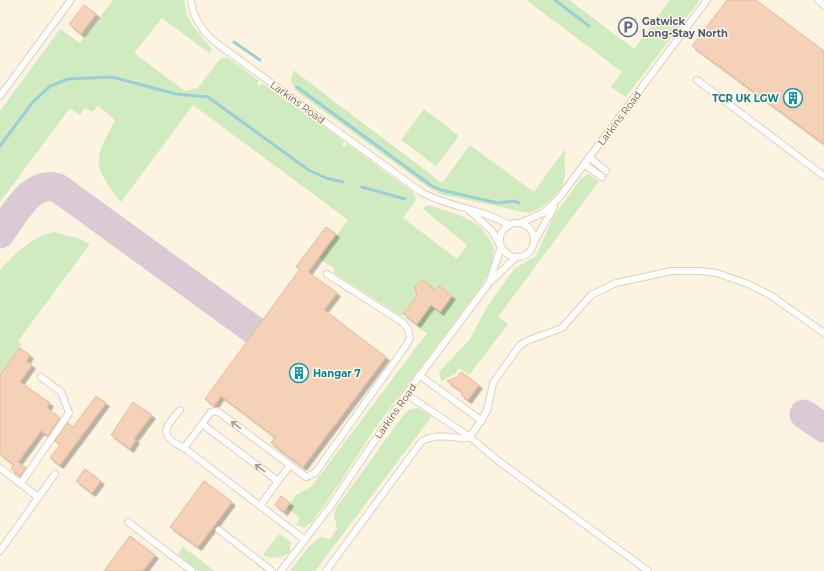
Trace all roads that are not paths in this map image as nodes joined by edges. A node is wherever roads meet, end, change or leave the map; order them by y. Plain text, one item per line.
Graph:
1 (71, 0) edge
2 (191, 0) edge
3 (707, 0) edge
4 (818, 0) edge
5 (824, 5) edge
6 (697, 80) dead end
7 (0, 96) edge
8 (589, 157) junction
9 (584, 164) junction
10 (824, 176) edge
11 (559, 198) junction
12 (469, 210) junction
13 (520, 223) junction
14 (508, 225) junction
15 (534, 242) junction
16 (501, 247) junction
17 (516, 257) junction
18 (327, 274) dead end
19 (489, 283) junction
20 (824, 333) edge
21 (419, 375) junction
22 (41, 377) dead end
23 (406, 394) junction
24 (180, 410) dead end
25 (482, 421) junction
26 (202, 424) junction
27 (470, 437) junction
28 (184, 448) junction
29 (290, 465) junction
30 (0, 468) edge
31 (55, 474) dead end
32 (278, 481) junction
33 (21, 483) junction
34 (38, 497) junction
35 (260, 506) junction
36 (128, 522) dead end
37 (219, 530) dead end
38 (305, 540) junction
39 (0, 551) edge
40 (192, 571) edge
41 (272, 571) edge
42 (281, 571) edge
43 (326, 571) edge
44 (648, 571) edge

1 - 7 lane
2 - 12 lane, Larkins Road
3 - 8 lane, Larkins Road
4 - 5 lane
6 - 10 lane
8 - 9 lane, Larkins Road
8 - 9 lane
9 - 11 lane, Larkins Road
11 - 13 lane, Larkins Road
11 - 15 lane
12 - 14 lane, Larkins Road
12 - 16 lane
13 - 14 lane
13 - 15 lane
14 - 16 lane
15 - 17 lane
16 - 17 lane
16 - 19 lane, Larkins Road
17 - 19 lane
18 - 29 lane
19 - 21 lane, Larkins Road
20 - 25 lane
21 - 23 lane, Larkins Road
21 - 25 lane
22 - 33 lane
23 - 27 lane
23 - 38 lane, Larkins Road
24 - 28 lane
25 - 27 lane
26 - 28 lane
29 -> 26 lane
32 -> 26 lane
27 - 43 lane
27 - 44 lane
28 - 35 lane
29 - 32 lane
30 - 33 lane
31 - 34 lane
32 - 35 lane
33 - 34 lane
34 - 39 lane
35 - 38 lane
36 - 40 lane
37 - 41 lane
38 - 42 lane, Larkins Road

